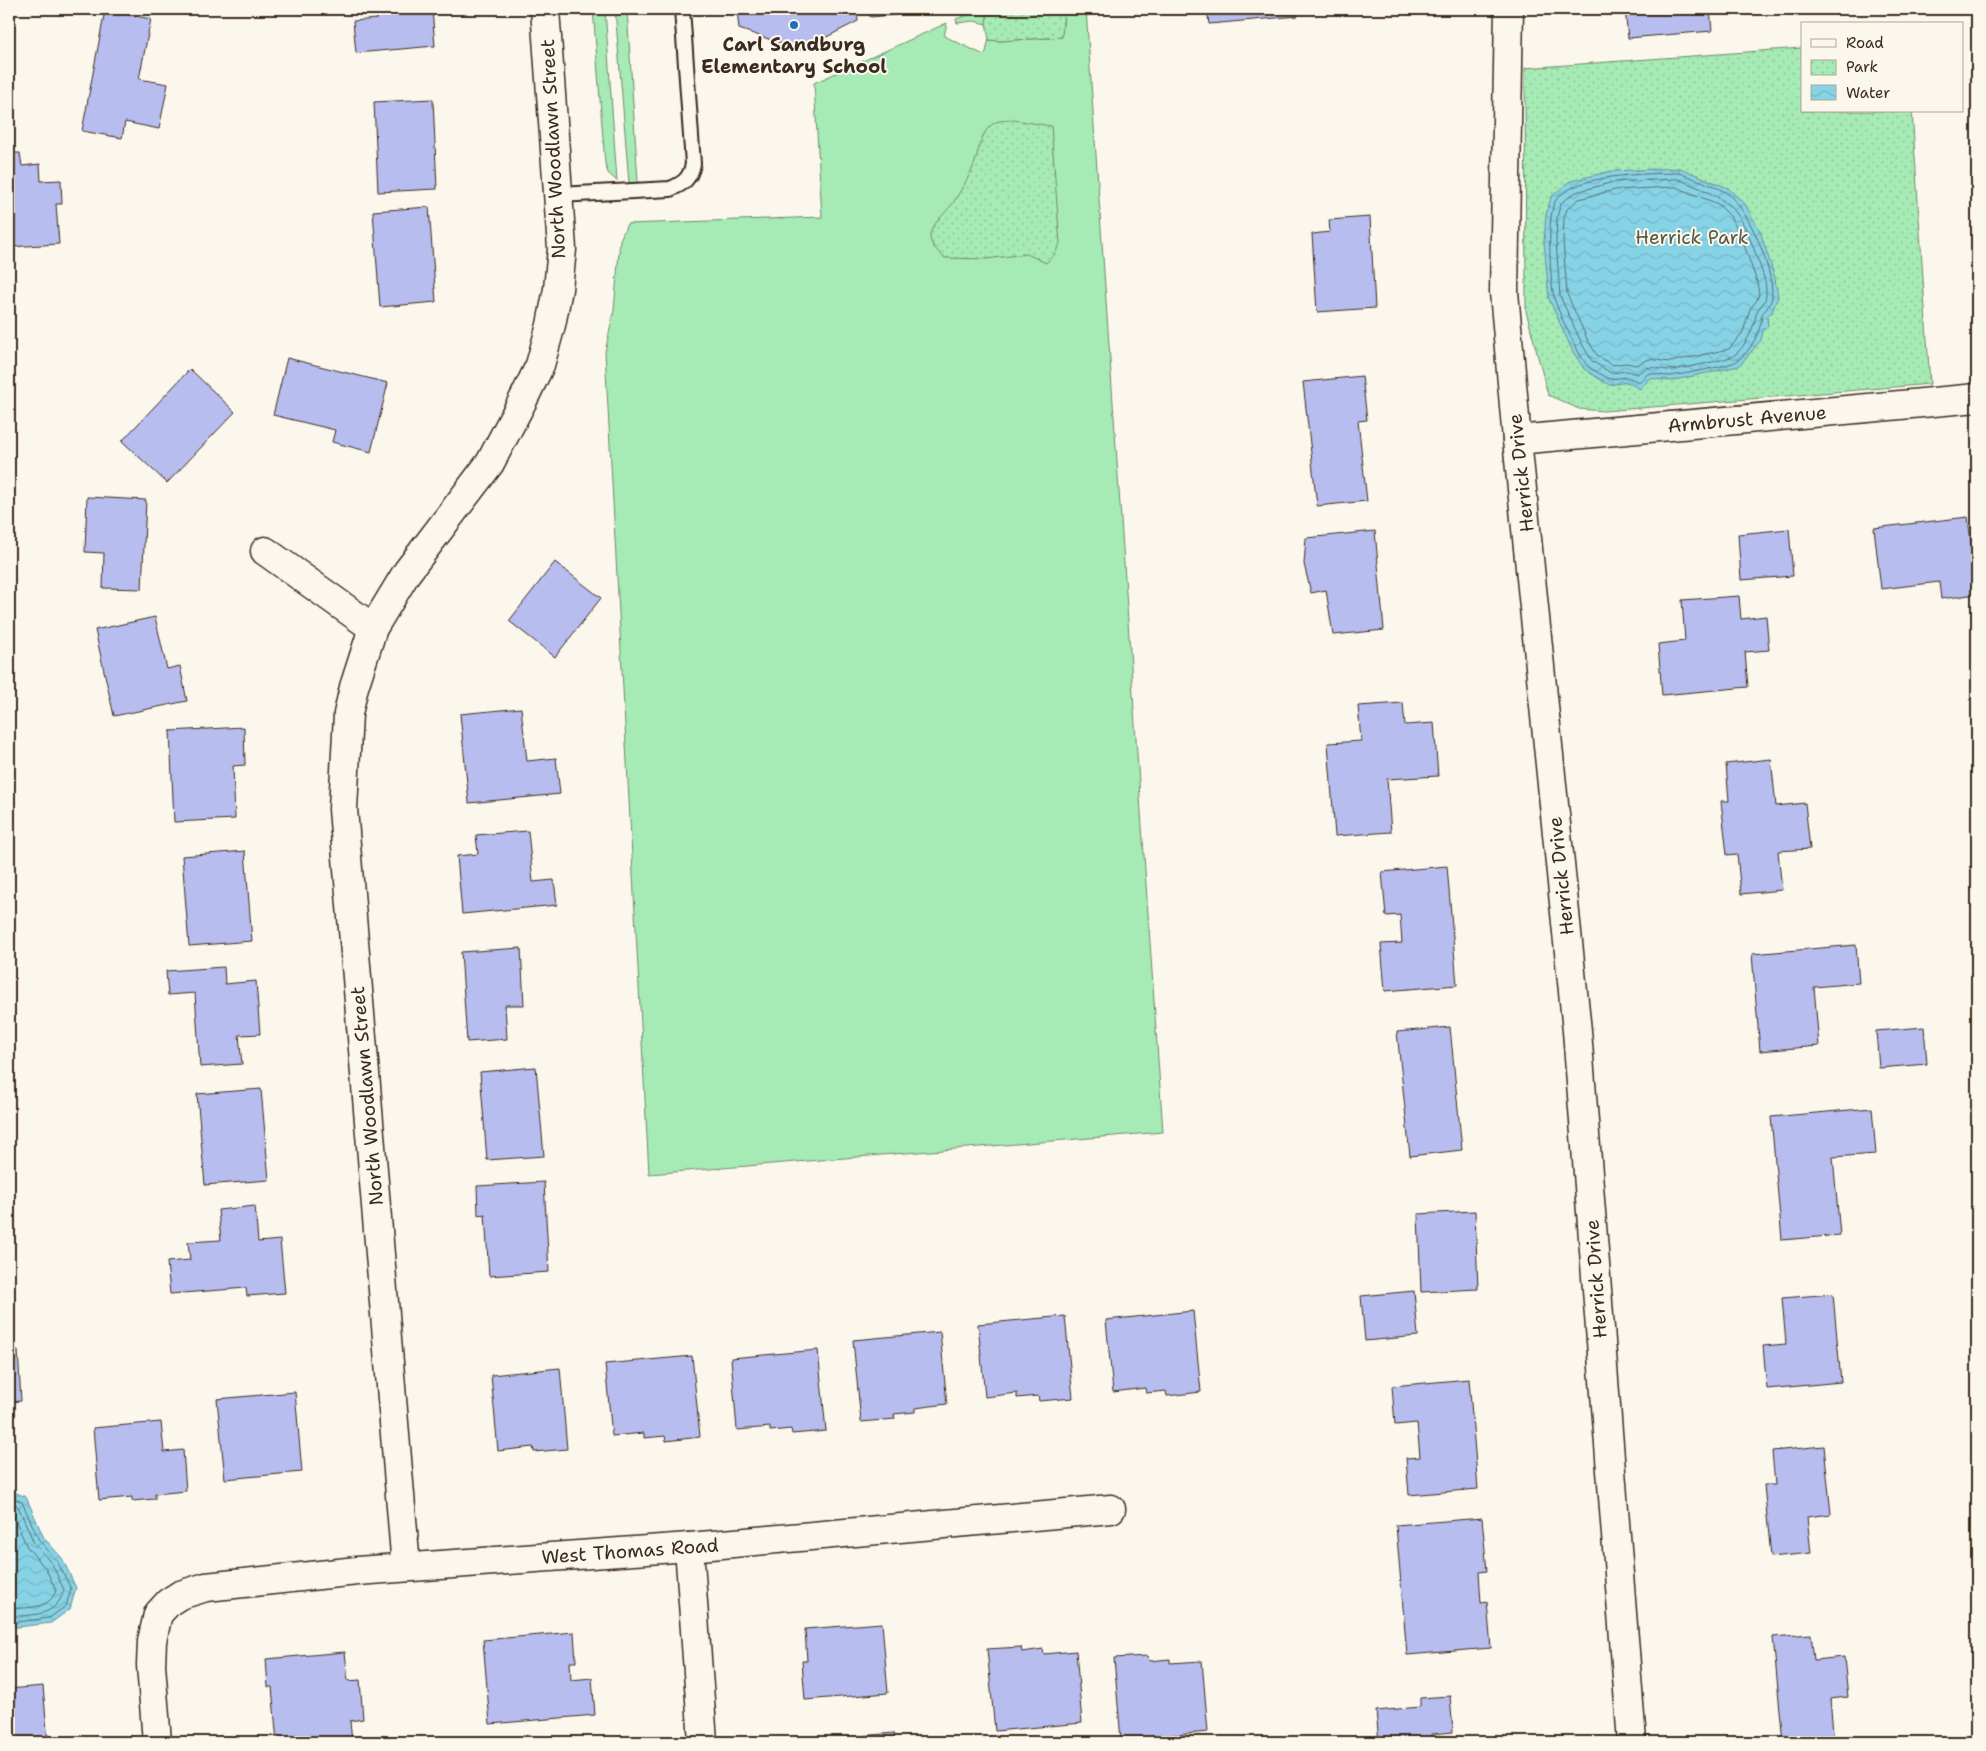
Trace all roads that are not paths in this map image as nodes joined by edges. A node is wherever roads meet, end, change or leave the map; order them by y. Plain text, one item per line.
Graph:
1 (545, 9) edge
2 (682, 9) edge
3 (1509, 9) edge
4 (559, 196) junction
5 (1977, 398) edge
6 (1517, 440) junction
7 (265, 551) dead end
8 (373, 628) junction
9 (1111, 1509) dead end
10 (689, 1547) junction
11 (406, 1567) junction
12 (157, 1742) edge
13 (702, 1742) edge
14 (1632, 1742) edge

1 - 4 street, North Woodlawn Street
2 - 4 lane
3 - 6 street, Herrick Drive
4 - 8 street, North Woodlawn Street
5 - 6 street, Armbrust Avenue
6 - 14 street, Herrick Drive
7 - 8 street
8 - 11 street, North Woodlawn Street
9 - 10 street, West Thomas Road
10 - 11 street, West Thomas Road
10 - 13 street
11 - 12 street, West Thomas Road

